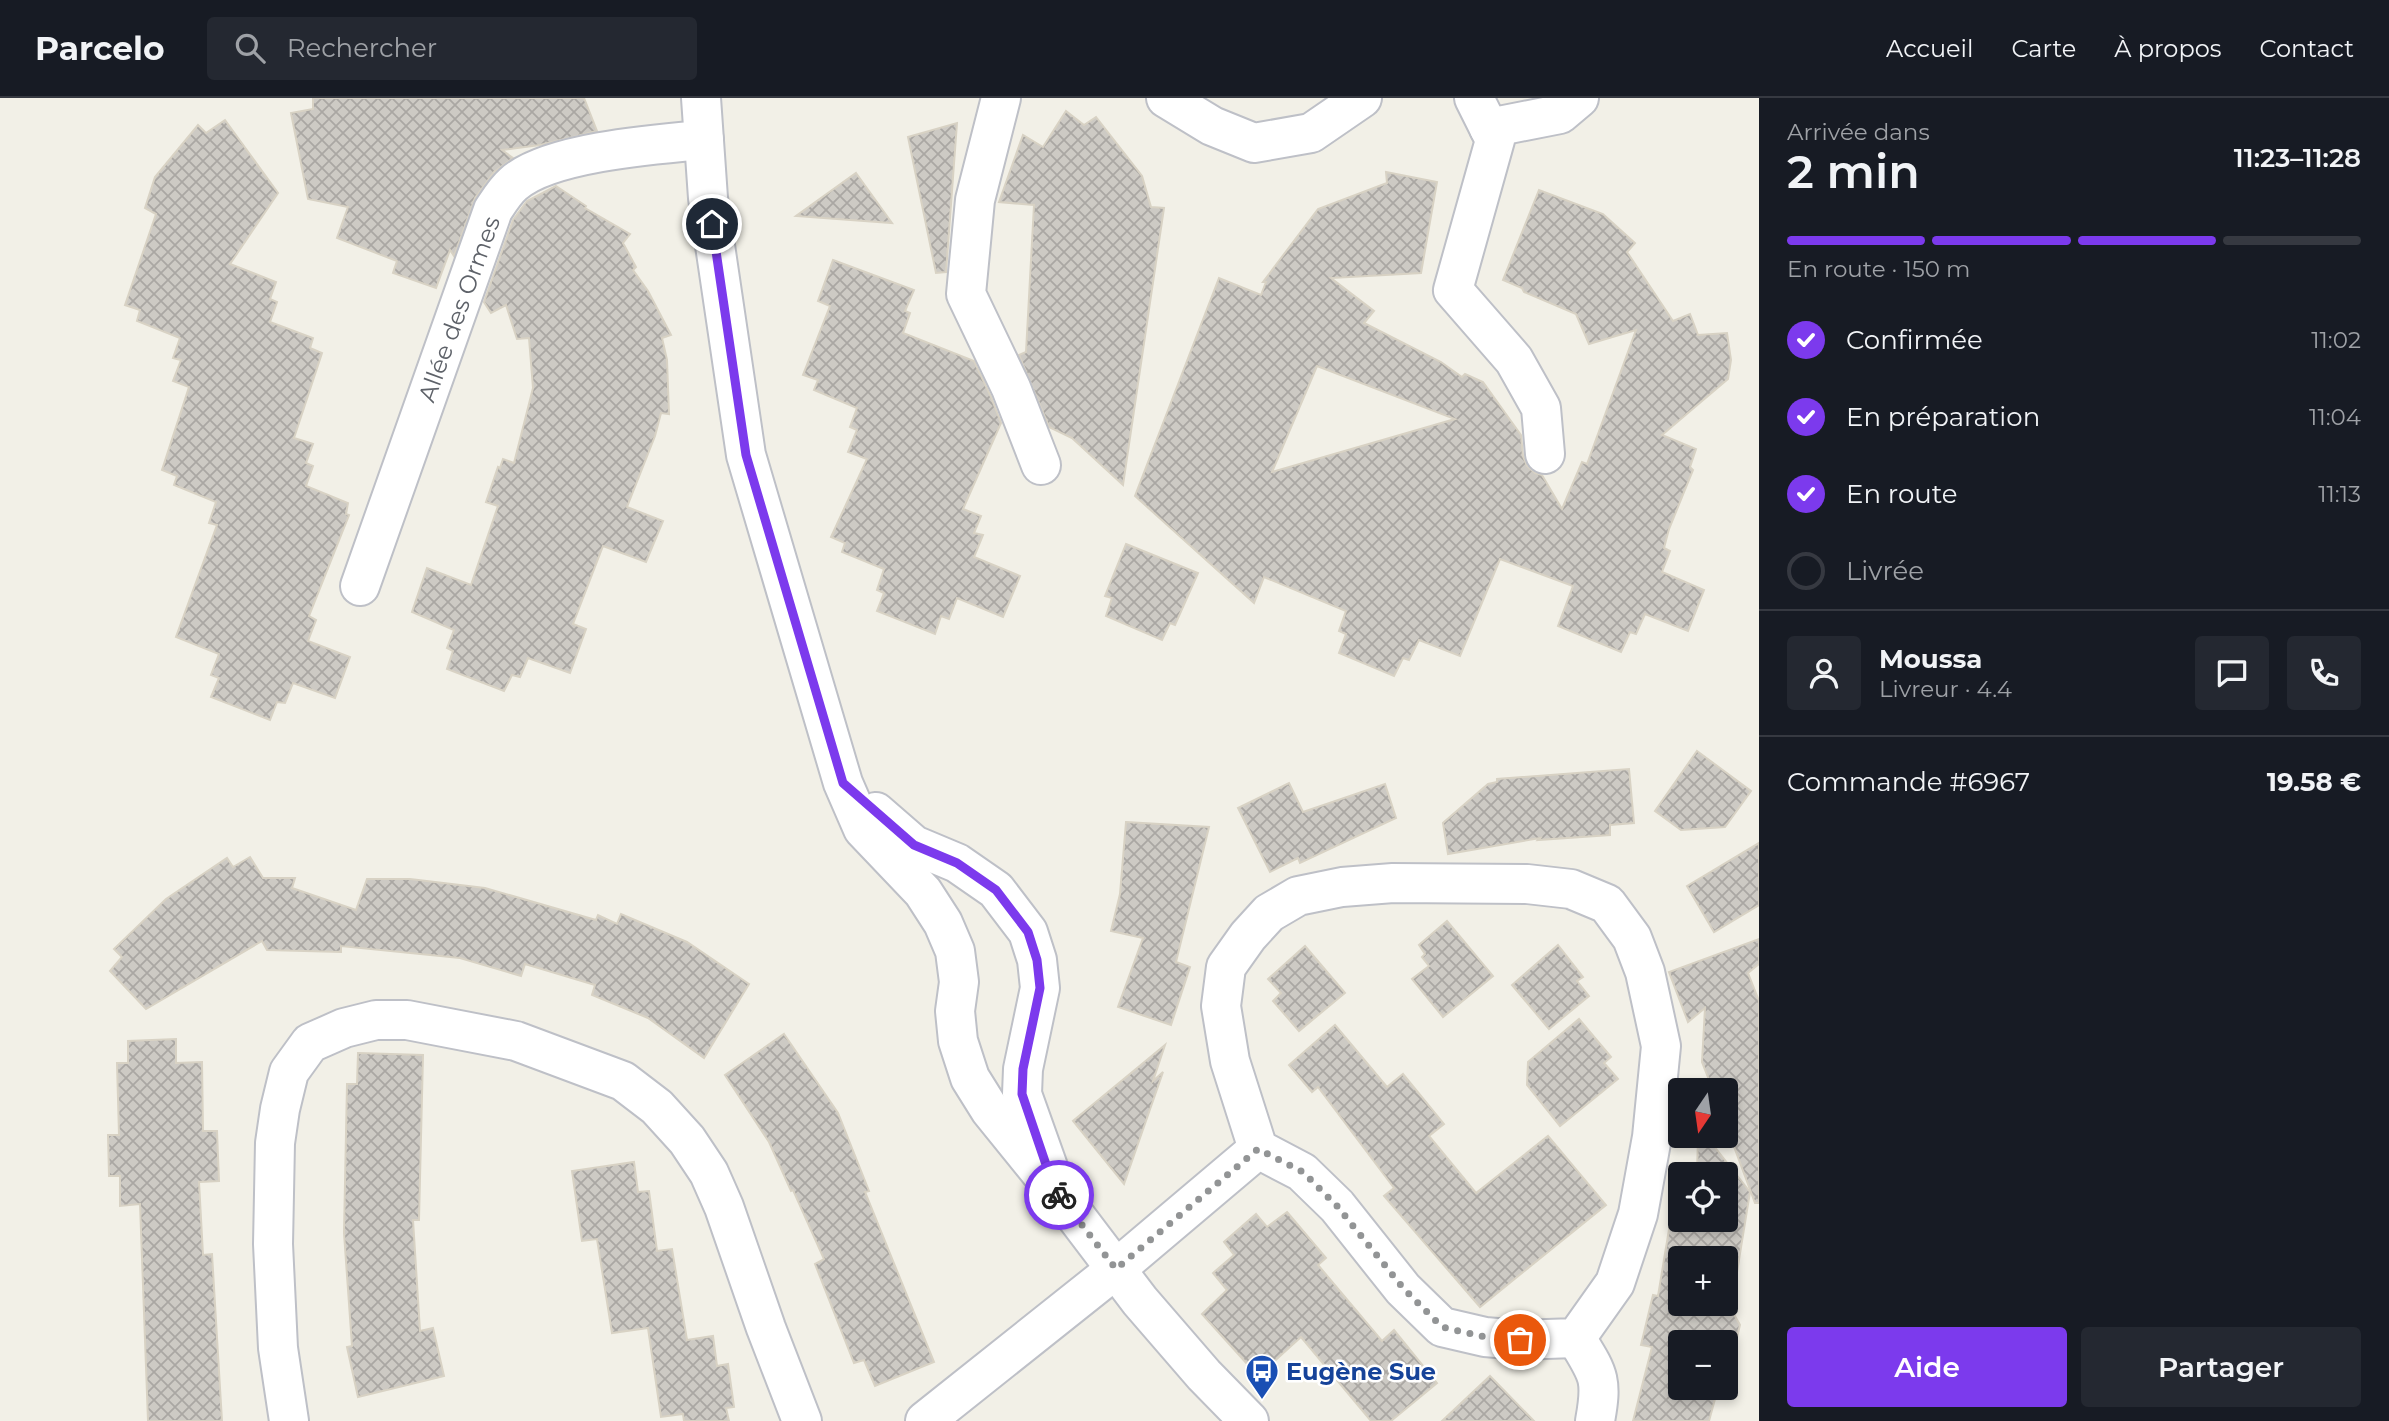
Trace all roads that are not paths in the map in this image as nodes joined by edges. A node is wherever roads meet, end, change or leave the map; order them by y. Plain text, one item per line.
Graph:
1 (701, 98) edge
2 (1001, 98) edge
3 (1166, 98) edge
4 (1362, 98) edge
5 (1579, 98) edge
6 (1481, 113) edge
7 (704, 140) junction
8 (1545, 454) dead end
9 (1041, 465) dead end
10 (360, 586) dead end
11 (843, 783) junction
12 (1258, 1149) junction
13 (1055, 1191) junction
14 (1116, 1269) junction
15 (1576, 1338) junction
16 (289, 1421) edge
17 (802, 1421) edge
18 (925, 1421) edge
19 (1249, 1421) edge
20 (1595, 1421) edge

1 - 7 street
2 - 9 street
3 - 4 street
5 - 6 street
6 - 8 street
7 - 10 street, Allée des Ormes
7 - 11 street
11 - 13 street
11 - 13 street
12 - 14 street
12 - 15 street
12 - 15 street
13 - 14 street
14 - 18 street
14 - 19 street
15 - 20 street
16 - 17 street

